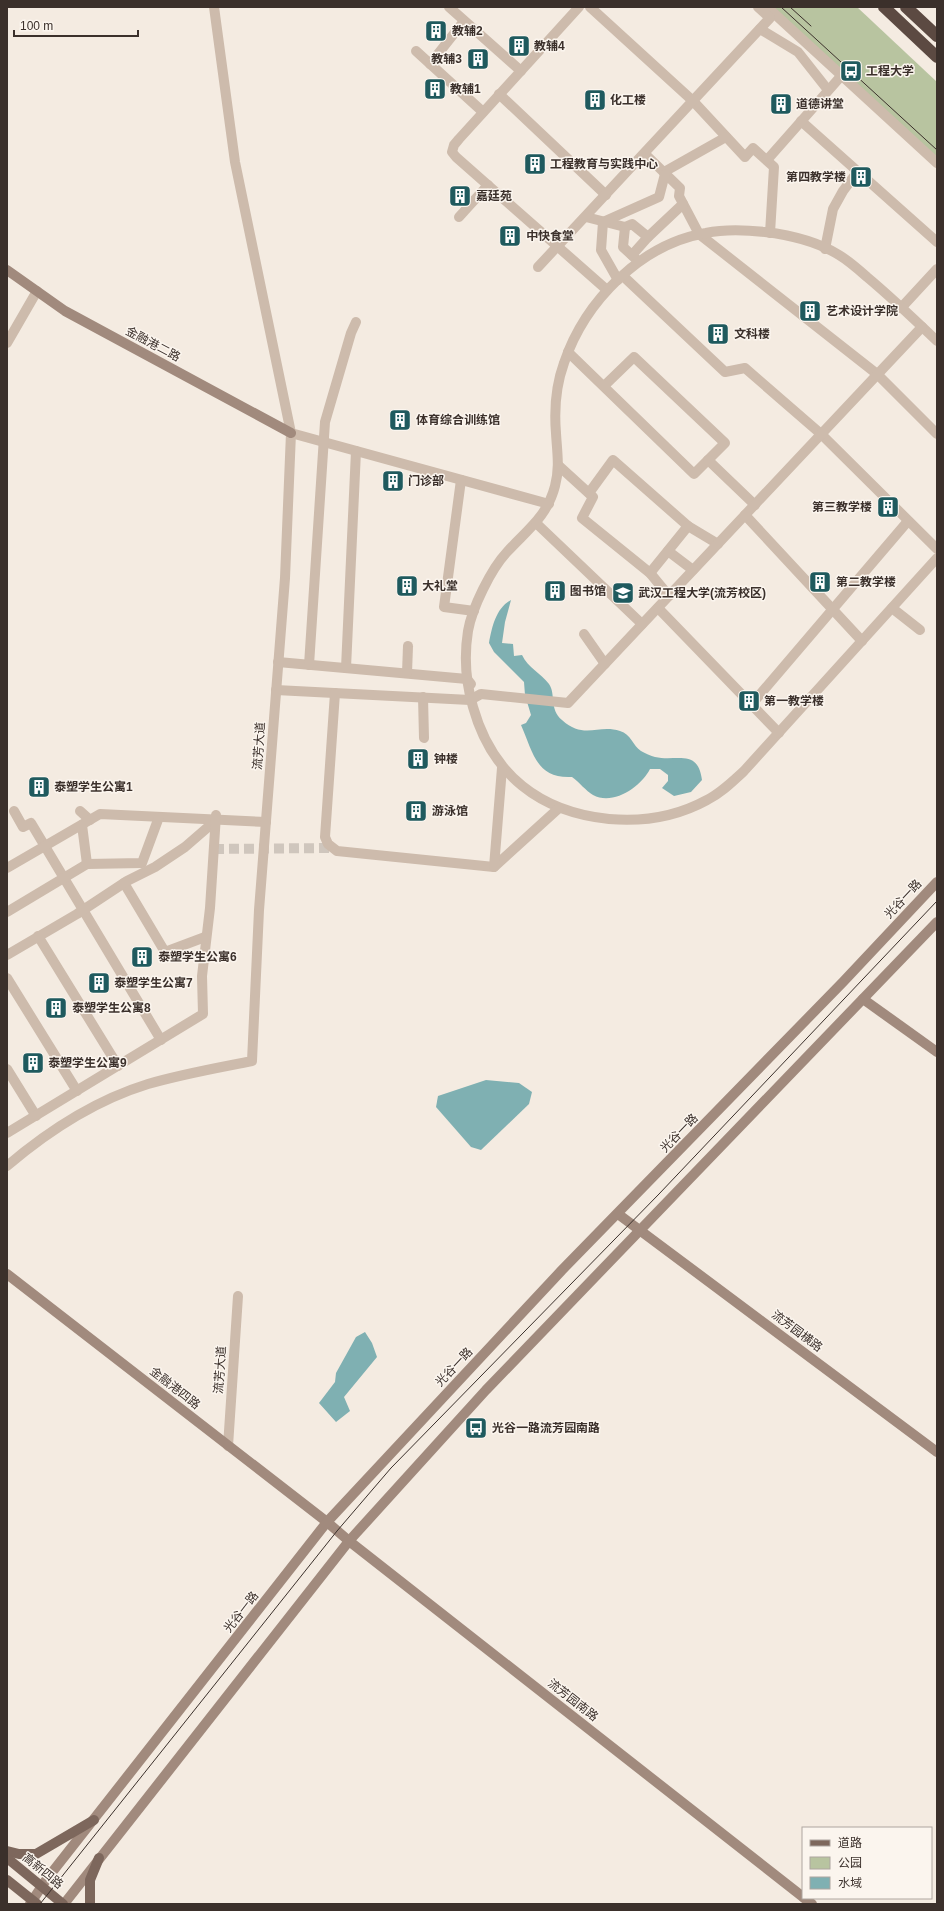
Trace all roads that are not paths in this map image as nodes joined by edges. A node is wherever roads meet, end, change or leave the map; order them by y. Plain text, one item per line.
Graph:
1 (214, 7) edge
2 (449, 7) edge
3 (578, 7) edge
4 (590, 7) edge
5 (758, 7) edge
6 (767, 7) edge
7 (884, 7) edge
8 (906, 7) edge
9 (464, 21) junction
10 (760, 30) junction
11 (937, 36) edge
12 (806, 43) junction
13 (416, 51) dead end
14 (798, 52) junction
15 (937, 57) edge
16 (430, 64) junction
17 (521, 71) junction
18 (842, 75) junction
19 (828, 90) junction
20 (500, 94) junction
21 (693, 101) junction
22 (483, 112) junction
23 (801, 121) junction
24 (726, 137) junction
25 (644, 154) junction
26 (767, 160) junction
27 (937, 163) edge
28 (858, 171) junction
29 (665, 173) junction
30 (488, 185) junction
31 (606, 195) junction
32 (683, 204) junction
33 (459, 217) dead end
34 (586, 217) junction
35 (603, 222) junction
36 (624, 227) junction
37 (770, 233) junction
38 (699, 234) junction
39 (648, 237) junction
40 (937, 242) edge
41 (558, 247) junction
42 (825, 249) junction
43 (632, 255) junction
44 (639, 264) junction
45 (538, 267) dead end
46 (937, 268) edge
47 (7, 270) edge
48 (620, 278) junction
49 (607, 290) junction
50 (37, 291) junction
51 (901, 308) junction
52 (356, 322) dead end
53 (922, 327) junction
54 (937, 341) edge
55 (7, 343) edge
56 (568, 352) junction
57 (877, 374) junction
58 (604, 386) junction
59 (291, 434) junction
60 (821, 434) junction
61 (937, 434) edge
62 (324, 442) junction
63 (356, 451) junction
64 (708, 460) junction
65 (559, 466) junction
66 (461, 480) junction
67 (589, 493) junction
68 (549, 504) junction
69 (755, 505) junction
70 (745, 515) junction
71 (908, 521) junction
72 (536, 523) junction
73 (688, 526) junction
74 (718, 544) junction
75 (937, 549) edge
76 (668, 550) junction
77 (937, 558) edge
78 (693, 570) junction
79 (650, 573) junction
80 (669, 596) junction
81 (658, 608) junction
82 (892, 608) junction
83 (833, 609) junction
84 (474, 611) junction
85 (642, 624) junction
86 (920, 630) dead end
87 (584, 634) dead end
88 (862, 641) junction
89 (408, 646) dead end
90 (278, 662) junction
91 (605, 664) junction
92 (309, 665) junction
93 (346, 668) junction
94 (407, 673) junction
95 (467, 679) junction
96 (276, 690) junction
97 (335, 693) junction
98 (481, 694) junction
99 (423, 697) junction
100 (470, 700) junction
101 (751, 704) junction
102 (779, 733) junction
103 (424, 738) dead end
104 (502, 768) junction
105 (559, 808) junction
106 (14, 811) dead end
107 (80, 811) dead end
108 (159, 817) junction
109 (216, 818) junction
110 (86, 822) junction
111 (266, 822) junction
112 (46, 846) junction
113 (87, 864) junction
114 (494, 867) junction
115 (7, 868) edge
116 (64, 878) junction
117 (937, 882) edge
118 (124, 883) junction
119 (83, 910) junction
120 (7, 912) edge
121 (937, 922) edge
122 (38, 936) junction
123 (205, 936) junction
124 (7, 955) edge
125 (7, 978) edge
126 (863, 999) junction
127 (161, 1040) junction
128 (937, 1052) edge
129 (118, 1066) junction
130 (7, 1069) edge
131 (77, 1091) junction
132 (36, 1116) junction
133 (7, 1133) edge
134 (7, 1166) edge
135 (618, 1214) junction
136 (641, 1231) junction
137 (7, 1274) edge
138 (238, 1296) dead end
139 (228, 1446) junction
140 (937, 1452) edge
141 (327, 1522) junction
142 (349, 1540) junction
143 (94, 1820) junction
144 (7, 1851) edge
145 (7, 1858) edge
146 (99, 1858) junction
147 (7, 1880) edge
148 (42, 1886) junction
149 (802, 1895) edge
150 (33, 1903) edge
151 (64, 1904) edge
152 (90, 1904) edge

1 - 59 street, 流芳大道
2 - 9 street
3 - 17 street
4 - 21 street
5 - 10 street
6 - 12 street
7 - 15 highway
8 - 11 highway
9 - 16 street
9 - 17 street
10 - 14 street
10 - 21 street
12 - 14 street
12 - 18 street
13 - 16 street
14 - 19 street
16 - 22 street
17 - 20 street
18 - 19 street
18 - 27 street
19 - 23 street
20 - 22 street
20 - 31 street
21 - 24 street
21 - 25 street
22 - 30 street
23 - 26 street
23 - 28 street
24 - 26 street
24 - 29 street
25 - 29 street
25 - 31 street
26 - 37 street
28 - 40 street
28 - 42 street
29 - 32 street
29 - 35 street
30 - 33 street
30 - 41 street
31 - 34 street
32 - 38 street
32 - 39 street
34 - 35 street
34 - 41 street
35 - 36 street
35 - 48 street
36 - 39 street
36 - 43 street
37 - 38 street
37 - 42 street
38 - 44 street
38 - 57 street
39 - 43 street
41 - 45 street
41 - 49 street
42 - 51 street
43 - 44 street
44 - 48 street
46 - 51 street
47 - 50 main road, 金融港二路
48 - 49 street
48 - 60 street
49 - 56 street
50 - 55 street
50 - 59 main road, 金融港二路
51 - 53 street
52 - 62 street
53 - 54 street
53 - 57 street
56 - 58 street
56 - 65 street
57 - 60 street
57 - 61 street
58 - 64 street
58 - 64 street
59 - 62 street
59 - 90 street, 流芳大道
60 - 69 street
60 - 71 street
62 - 63 street
62 - 92 street
63 - 66 street
63 - 93 street
64 - 69 street
65 - 67 street
65 - 68 street
66 - 68 street
66 - 84 street
67 - 73 street
67 - 79 street
68 - 72 street
69 - 70 street
70 - 74 street
70 - 83 street
71 - 75 street
71 - 83 street
72 - 84 street
72 - 85 street
73 - 74 street
73 - 76 street
74 - 78 street
76 - 78 street
76 - 79 street
77 - 82 street
78 - 80 street
79 - 80 street
80 - 81 street
81 - 85 street
81 - 101 street
82 - 86 street
82 - 88 street
83 - 88 street
83 - 101 street
84 - 95 street
85 - 91 street
87 - 91 street
88 - 102 street
89 - 94 street
90 - 92 street
90 - 96 street, 流芳大道
91 - 98 street
92 - 93 street
93 - 94 street
94 - 95 street
95 - 98 street
95 - 100 street
96 - 97 street
96 - 111 street, 流芳大道
97 - 99 street
97 - 114 street
98 - 100 street
99 - 100 street
99 - 103 street
100 - 104 street
101 - 102 street
102 - 105 street
104 - 105 street
104 - 114 street
105 - 114 street
106 - 112 street
107 - 110 street
108 - 109 street
108 - 110 street
108 - 113 street
109 - 111 street
109 - 118 street
109 - 123 street
110 - 112 street
110 - 113 street
111 - 134 street, 流芳大道
112 - 115 street
112 - 116 street
113 - 116 street
116 - 119 street
116 - 120 street
117 - 135 main road, 光谷一路
118 - 119 street
118 - 123 street
119 - 122 street
119 - 127 street
121 - 126 main road
122 - 124 street
122 - 129 street
123 - 127 street
125 - 131 street
126 - 128 main road
126 - 136 main road
127 - 129 street
129 - 131 street
130 - 132 street
131 - 132 street
132 - 133 street
135 - 136 main road, 流芳园横路
135 - 141 main road, 光谷一路
136 - 140 main road, 流芳园横路
136 - 142 main road
137 - 139 main road, 金融港四路
138 - 139 street, 流芳大道
139 - 141 main road, 金融港四路
141 - 142 main road, 流芳园南路
141 - 143 main road, 光谷一路
142 - 146 main road
142 - 149 main road, 流芳园南路
143 - 144 main road
143 - 148 main road, 光谷一路
145 - 148 main road, 高新四路
146 - 151 main road
146 - 152 main road
147 - 150 main road
148 - 150 main road, 光谷一路
148 - 151 main road, 高新四路

